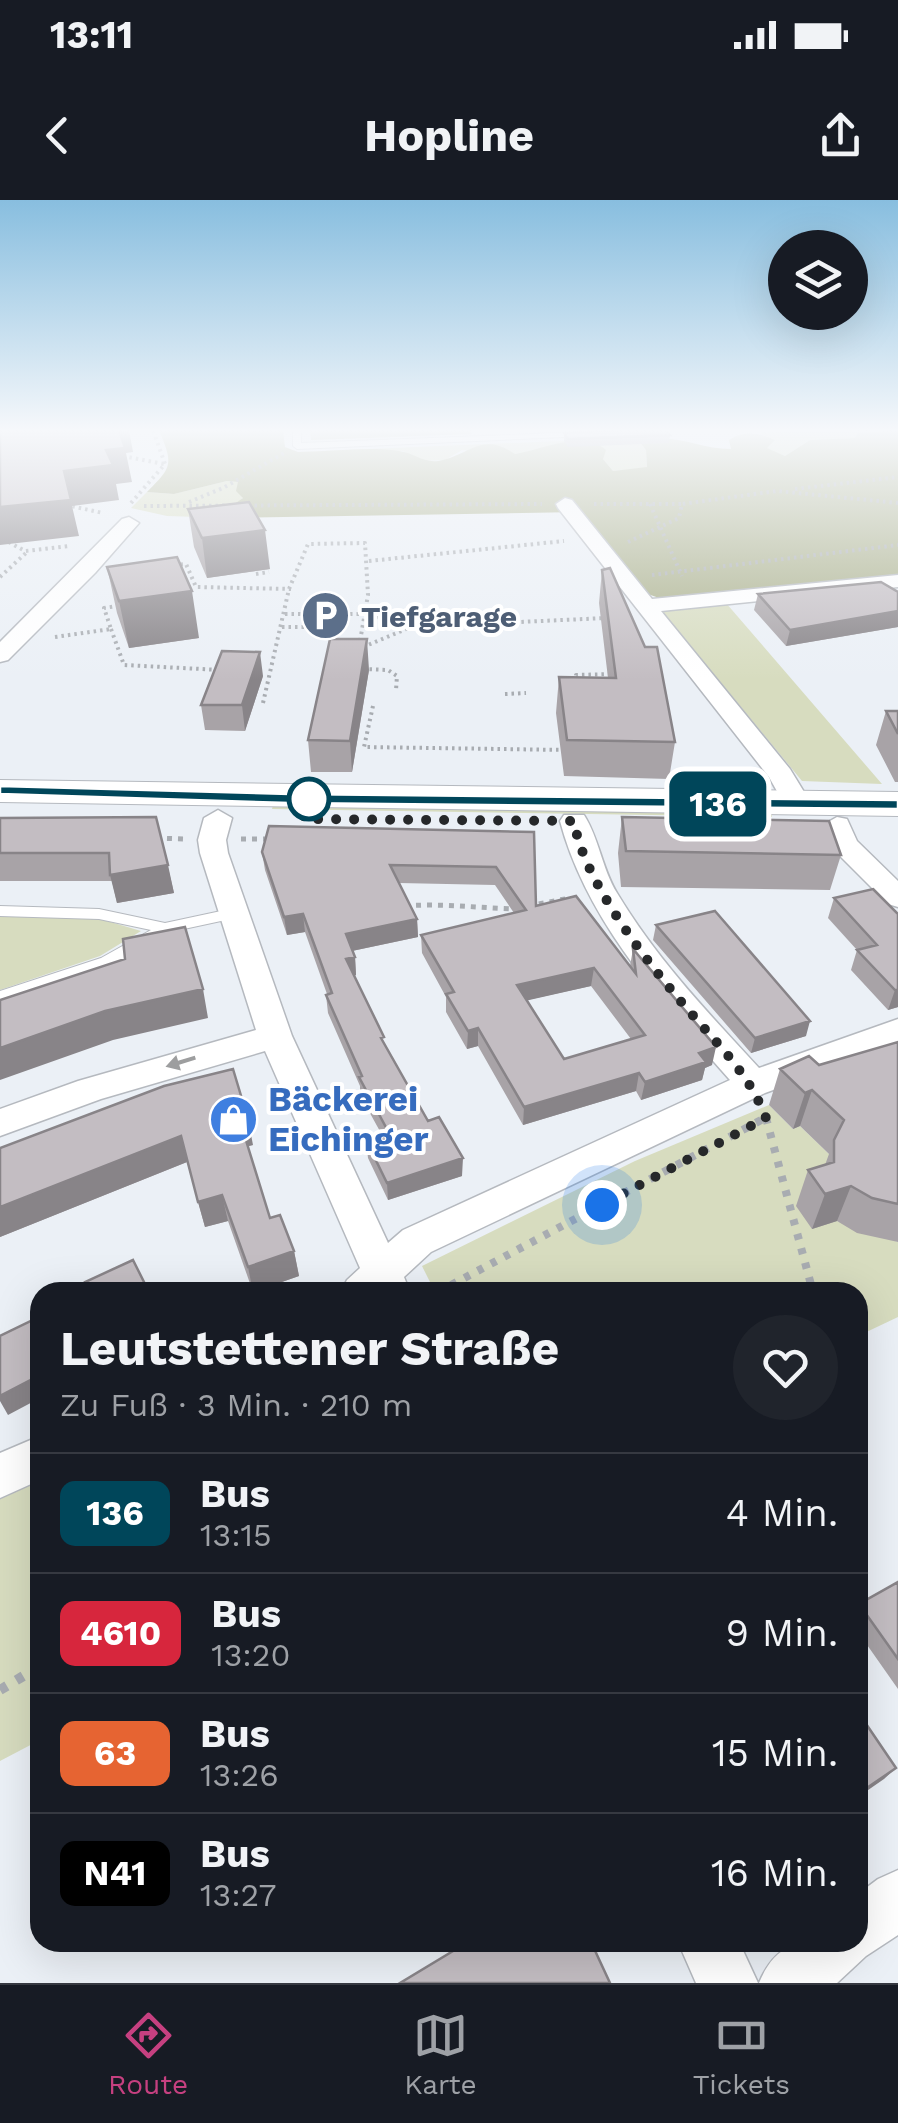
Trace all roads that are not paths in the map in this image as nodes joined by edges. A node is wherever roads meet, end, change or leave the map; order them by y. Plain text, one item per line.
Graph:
1 (572, 513) edge
2 (129, 522) road end
3 (898, 581) edge
4 (647, 610) junction
5 (0, 655) edge
6 (0, 791) edge
7 (898, 804) edge
8 (798, 805) junction
9 (0, 814) edge
10 (574, 821) junction
11 (898, 824) edge
12 (837, 825) junction
13 (215, 828) junction
14 (898, 898) edge
15 (0, 912) edge
16 (234, 913) junction
17 (166, 928) junction
18 (0, 997) edge
19 (898, 1031) edge
20 (275, 1036) junction
21 (760, 1101) junction
22 (0, 1123) edge
23 (376, 1282) edge
24 (381, 1282) edge
25 (30, 1462) edge
26 (0, 1476) edge
27 (898, 1899) edge
28 (868, 1922) edge
29 (712, 1952) edge
30 (829, 1952) edge
31 (728, 1983) edge
32 (789, 1983) edge

1 - 4 street
2 - 5 street
3 - 4 street
4 - 8 street
6 - 8 main road
7 - 8 main road
9 - 13 main road
10 - 12 main road
10 - 13 main road
10 - 21 street
11 - 12 main road
12 - 14 street
13 - 16 street
15 - 17 lane
16 - 17 lane
16 - 20 street
17 - 18 lane
19 - 21 street
20 -> 22 street
20 - 23 street
21 - 24 street
25 - 26 street
27 - 28 street
29 - 31 street
30 - 32 street

